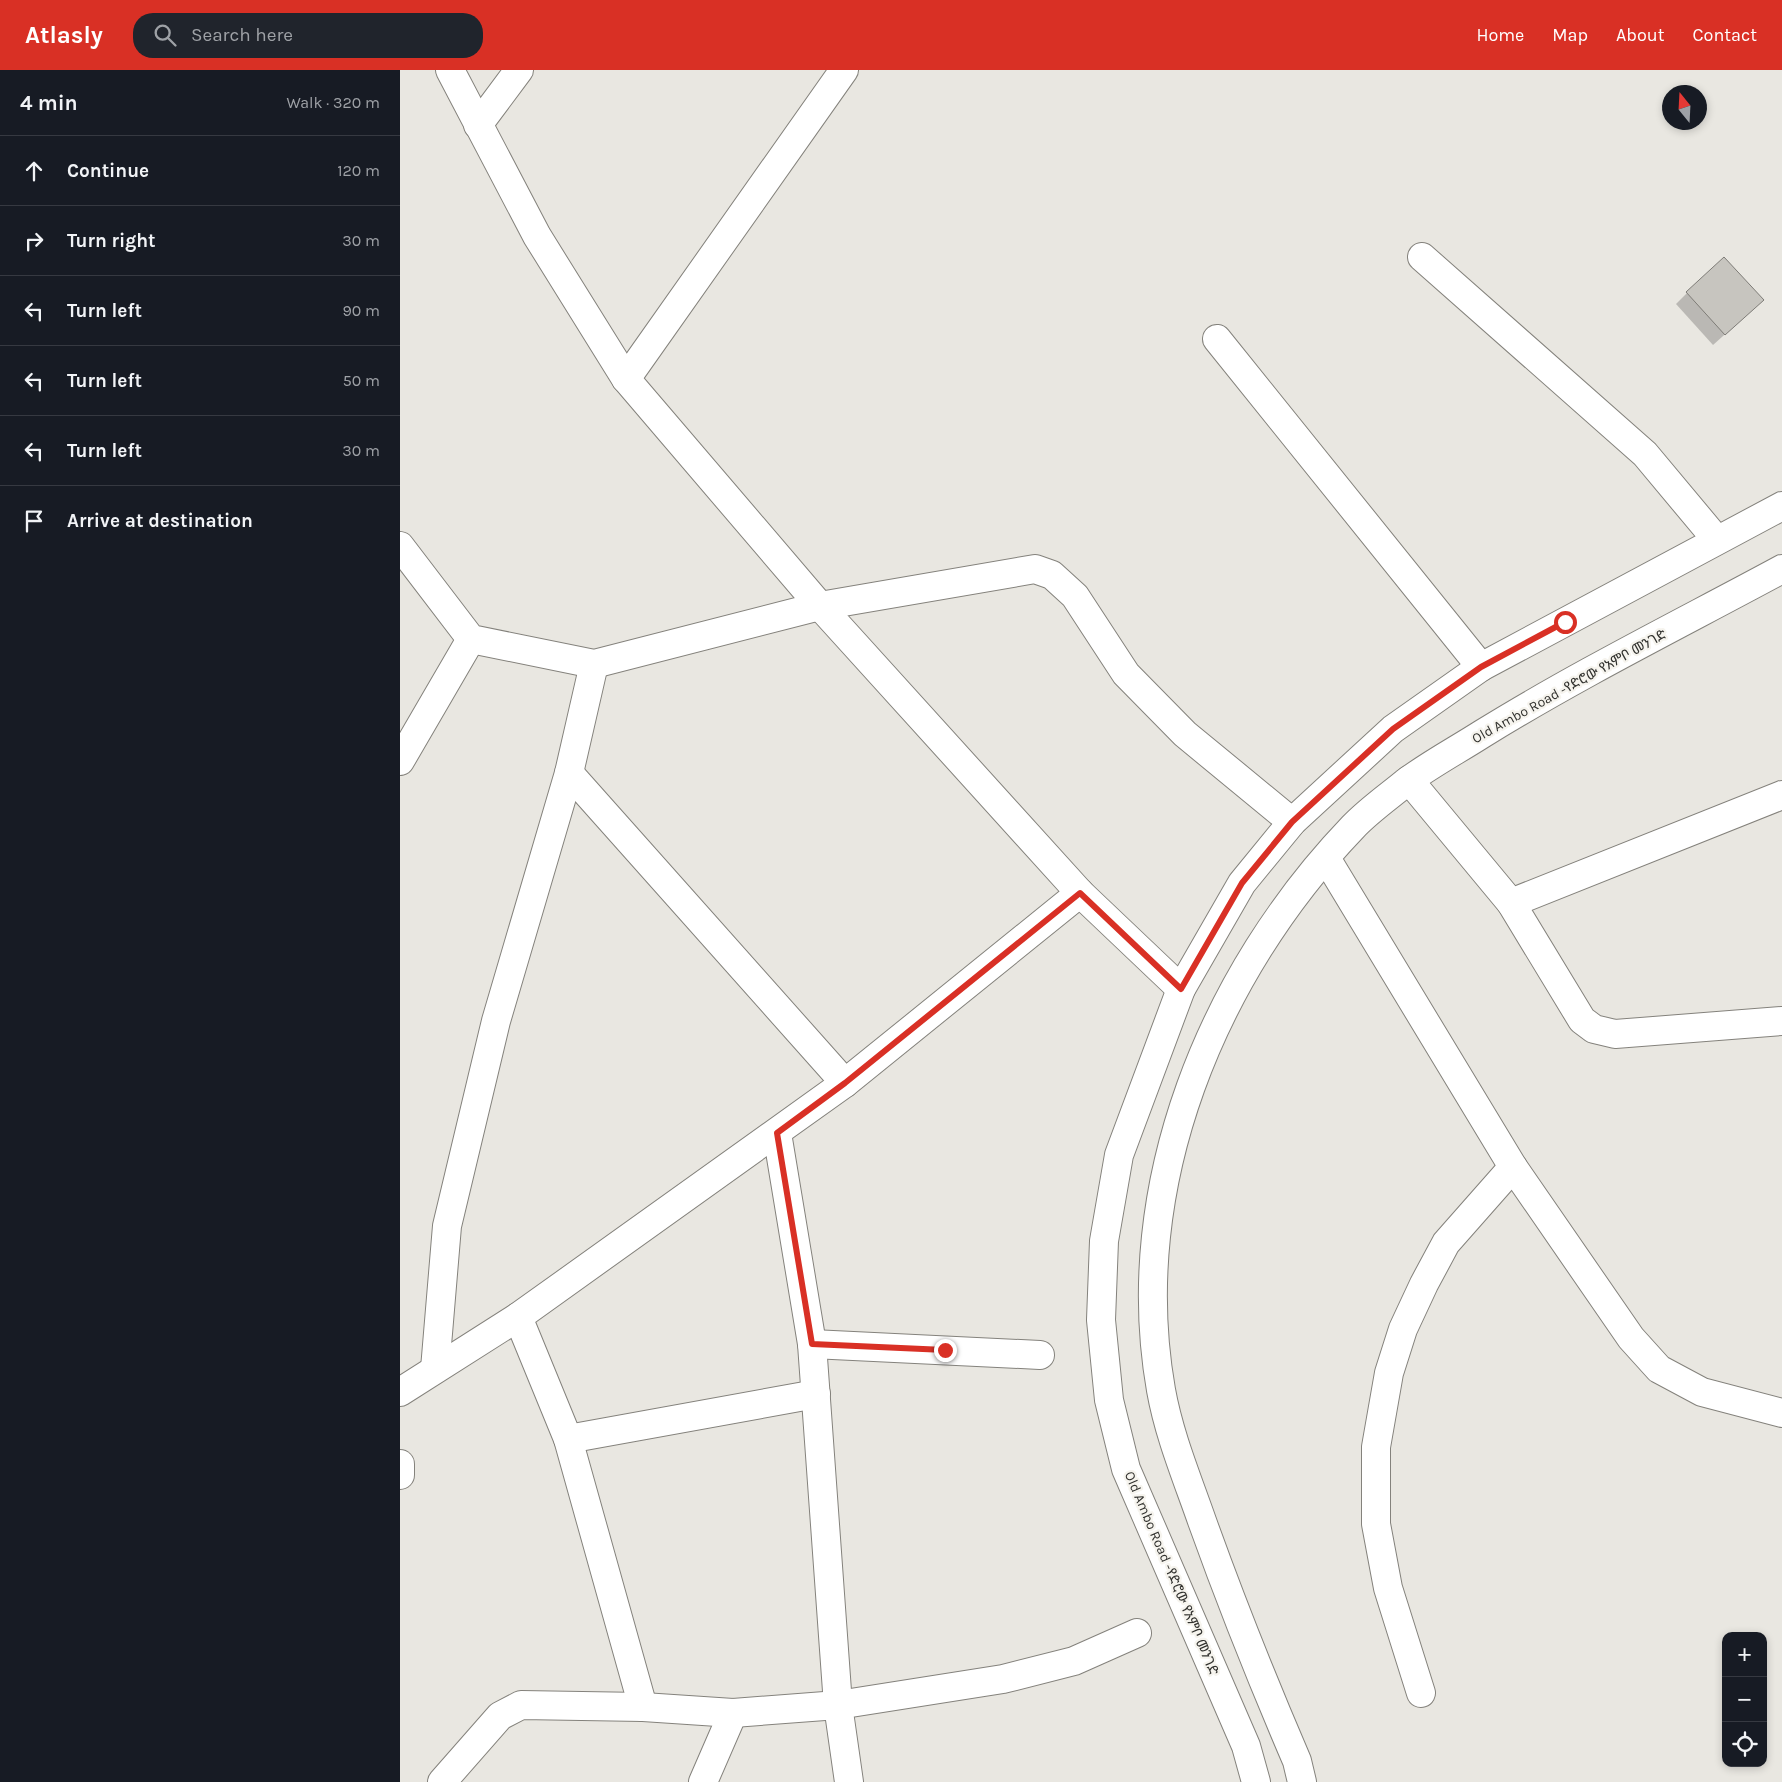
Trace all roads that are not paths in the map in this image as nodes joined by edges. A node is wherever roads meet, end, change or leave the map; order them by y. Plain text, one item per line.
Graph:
1 (450, 70) edge
2 (518, 70) edge
3 (844, 70) edge
4 (478, 124) junction
5 (1422, 257) dead end
6 (1216, 339) dead end
7 (626, 379) junction
8 (1782, 506) edge
9 (1716, 539) junction
10 (403, 556) edge
11 (1782, 569) edge
12 (820, 606) junction
13 (471, 639) junction
14 (594, 664) junction
15 (1481, 667) junction
16 (400, 761) edge
17 (569, 772) junction
18 (1409, 780) junction
19 (1782, 795) edge
20 (1292, 822) junction
21 (1326, 858) junction
22 (1080, 893) junction
23 (1511, 903) junction
24 (1181, 989) junction
25 (1782, 1021) edge
26 (845, 1083) junction
27 (777, 1133) junction
28 (1513, 1167) junction
29 (518, 1316) junction
30 (812, 1344) junction
31 (1040, 1355) dead end
32 (435, 1369) junction
33 (400, 1392) edge
34 (816, 1394) junction
35 (1782, 1413) edge
36 (568, 1439) junction
37 (400, 1464) edge
38 (400, 1476) edge
39 (1137, 1633) dead end
40 (1421, 1693) dead end
41 (838, 1705) junction
42 (644, 1707) junction
43 (733, 1713) junction
44 (449, 1780) edge
45 (703, 1782) edge
46 (849, 1782) edge
47 (1256, 1782) edge
48 (1302, 1782) edge

1 - 4 street
2 - 4 street
3 - 7 street
4 - 7 street
5 - 9 street
6 - 15 street
7 - 12 street
8 - 9 street, Old Ambo Road -የድሮው የአምቦ መንገድ
9 - 15 street, Old Ambo Road -የድሮው የአምቦ መንገድ
10 - 13 street
11 - 18 street, Old Ambo Road -የድሮው የአምቦ መንገድ
12 - 14 street
12 - 20 street
12 - 22 street
13 - 14 street
13 - 16 street
14 - 17 street
15 - 20 street, Old Ambo Road -የድሮው የአምቦ መንገድ
17 - 26 street
17 - 32 street
18 - 21 street, Old Ambo Road -የድሮው የአምቦ መንገድ
18 - 23 street
19 - 23 street
20 - 24 street, Old Ambo Road -የድሮው የአምቦ መንገድ
21 - 28 street
21 - 48 street, Old Ambo Road -የድሮው የአምቦ መንገድ
22 - 24 street
22 - 26 street
23 - 25 street
24 - 47 street, Old Ambo Road -የድሮው የአምቦ መንገድ
26 - 27 street
27 - 29 street
27 - 30 street
28 - 35 street
28 - 40 street
29 - 32 street
29 - 36 street
30 - 31 street
30 - 34 street
32 - 33 street
34 - 36 street
34 - 41 street
36 - 42 street
37 - 38 street
39 - 41 street
41 - 43 street
41 - 46 street
42 - 43 street
42 - 44 street
43 - 45 street

